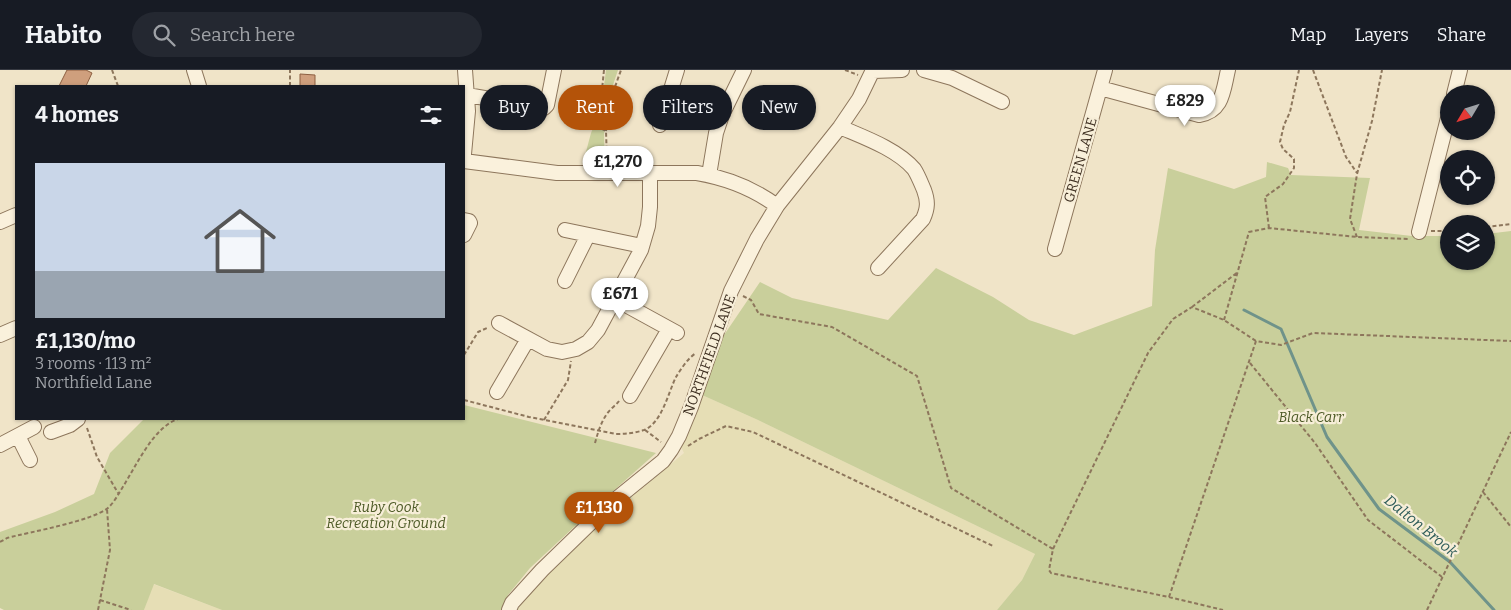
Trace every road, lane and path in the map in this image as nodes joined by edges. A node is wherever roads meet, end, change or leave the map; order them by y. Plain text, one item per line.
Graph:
1 (112, 70) edge
2 (194, 70) edge
3 (290, 70) edge
4 (465, 70) edge
5 (554, 70) edge
6 (604, 70) edge
7 (621, 70) edge
8 (677, 70) edge
9 (744, 70) edge
10 (902, 70) edge
11 (924, 70) edge
12 (1105, 70) edge
13 (1228, 70) edge
14 (1299, 70) edge
15 (1314, 70) edge
16 (1382, 70) edge
17 (1460, 70) edge
18 (873, 71) edge
19 (118, 85) edge
20 (199, 85) edge
21 (290, 85) edge
22 (672, 85) edge
23 (1456, 85) edge
24 (1100, 88) junction
25 (467, 95) junction
26 (732, 95) edge
27 (1002, 102) dead end
28 (840, 127) junction
29 (717, 130) edge
30 (606, 131) junction
31 (1442, 140) edge
32 (465, 143) edge
33 (465, 160) edge
34 (607, 173) junction
35 (650, 174) junction
36 (1357, 174) junction
37 (709, 175) junction
38 (776, 206) junction
39 (15, 215) edge
40 (465, 220) edge
41 (0, 222) edge
42 (1511, 224) edge
43 (1495, 226) edge
44 (1268, 228) junction
45 (565, 230) dead end
46 (1440, 231) edge
47 (1419, 232) junction
48 (465, 233) edge
49 (588, 235) junction
50 (1357, 237) junction
51 (642, 246) junction
52 (1055, 249) dead end
53 (878, 268) dead end
54 (1238, 272) junction
55 (565, 281) dead end
56 (731, 291) junction
57 (615, 298) junction
58 (1192, 307) junction
59 (1224, 320) junction
60 (499, 323) joint
61 (15, 328) edge
62 (0, 335) edge
63 (528, 339) junction
64 (714, 339) junction
65 (1256, 341) junction
66 (1511, 341) edge
67 (573, 349) junction
68 (465, 353) edge
69 (1250, 362) junction
70 (498, 392) dead end
71 (630, 396) joint
72 (465, 400) edge
73 (172, 420) edge
74 (544, 420) junction
75 (82, 423) edge
76 (34, 427) dead end
77 (598, 430) junction
78 (645, 430) junction
79 (51, 432) dead end
80 (1511, 432) edge
81 (18, 436) junction
82 (595, 443) dead end
83 (0, 445) edge
84 (671, 450) junction
85 (30, 460) dead end
86 (1483, 492) junction
87 (119, 494) junction
88 (107, 509) junction
89 (1511, 527) edge
90 (0, 542) edge
91 (993, 546) dead end
92 (1053, 549) junction
93 (1442, 577) junction
94 (1169, 597) junction
95 (100, 600) junction
96 (98, 610) edge
97 (131, 610) edge
98 (509, 610) edge
99 (1223, 610) edge
100 (1427, 610) edge

1 - 19 path
2 - 20 street
3 - 21 path
4 - 25 street
5 - 25 street
6 - 30 path
7 - 30 path
8 - 22 street
9 - 26 street
10 - 18 street
11 - 27 street
12 - 24 street, GREEN LANE
13 - 24 street
14 - 44 path
15 - 36 path
16 - 36 path
17 - 23 street
18 - 28 street, NORTHFIELD LANE
24 - 52 street, GREEN LANE
25 - 32 street
28 - 38 street, NORTHFIELD LANE
28 - 53 street
29 - 37 street
30 - 34 path
31 - 47 street
33 - 34 street
34 - 35 street
35 - 37 street
35 - 51 street
36 - 50 path
37 - 38 street
38 - 56 street, NORTHFIELD LANE
39 - 41 street
40 - 48 street
42 - 43 path
44 - 50 path
44 - 54 path
45 - 49 street
46 - 47 path
47 - 50 path
49 - 51 street
49 - 55 street
51 - 57 street
54 - 58 path
54 - 59 path
56 - 64 street, NORTHFIELD LANE
56 - 92 path
57 - 67 street
57 - 71 street
58 - 59 path
58 - 92 path
59 - 65 path
60 - 63 street
60 - 68 path
61 - 62 street
63 - 67 street
63 - 70 street
64 - 78 path
64 - 84 street, NORTHFIELD LANE
65 - 66 path
65 - 69 path
67 - 74 path
69 - 93 path
69 - 94 path
71 - 77 path
72 - 74 path
73 - 87 path
74 - 77 path
75 - 79 street
75 - 87 path
76 - 81 street
77 - 78 path
77 - 82 path
78 - 84 path
80 - 86 path
81 - 83 street
81 - 85 street
84 - 91 path
84 - 98 street, NORTHFIELD LANE
86 - 89 path
86 - 93 path
87 - 88 path
88 - 90 path
88 - 95 path
92 - 94 path
93 - 100 path
94 - 99 path
95 - 96 path
95 - 97 path

